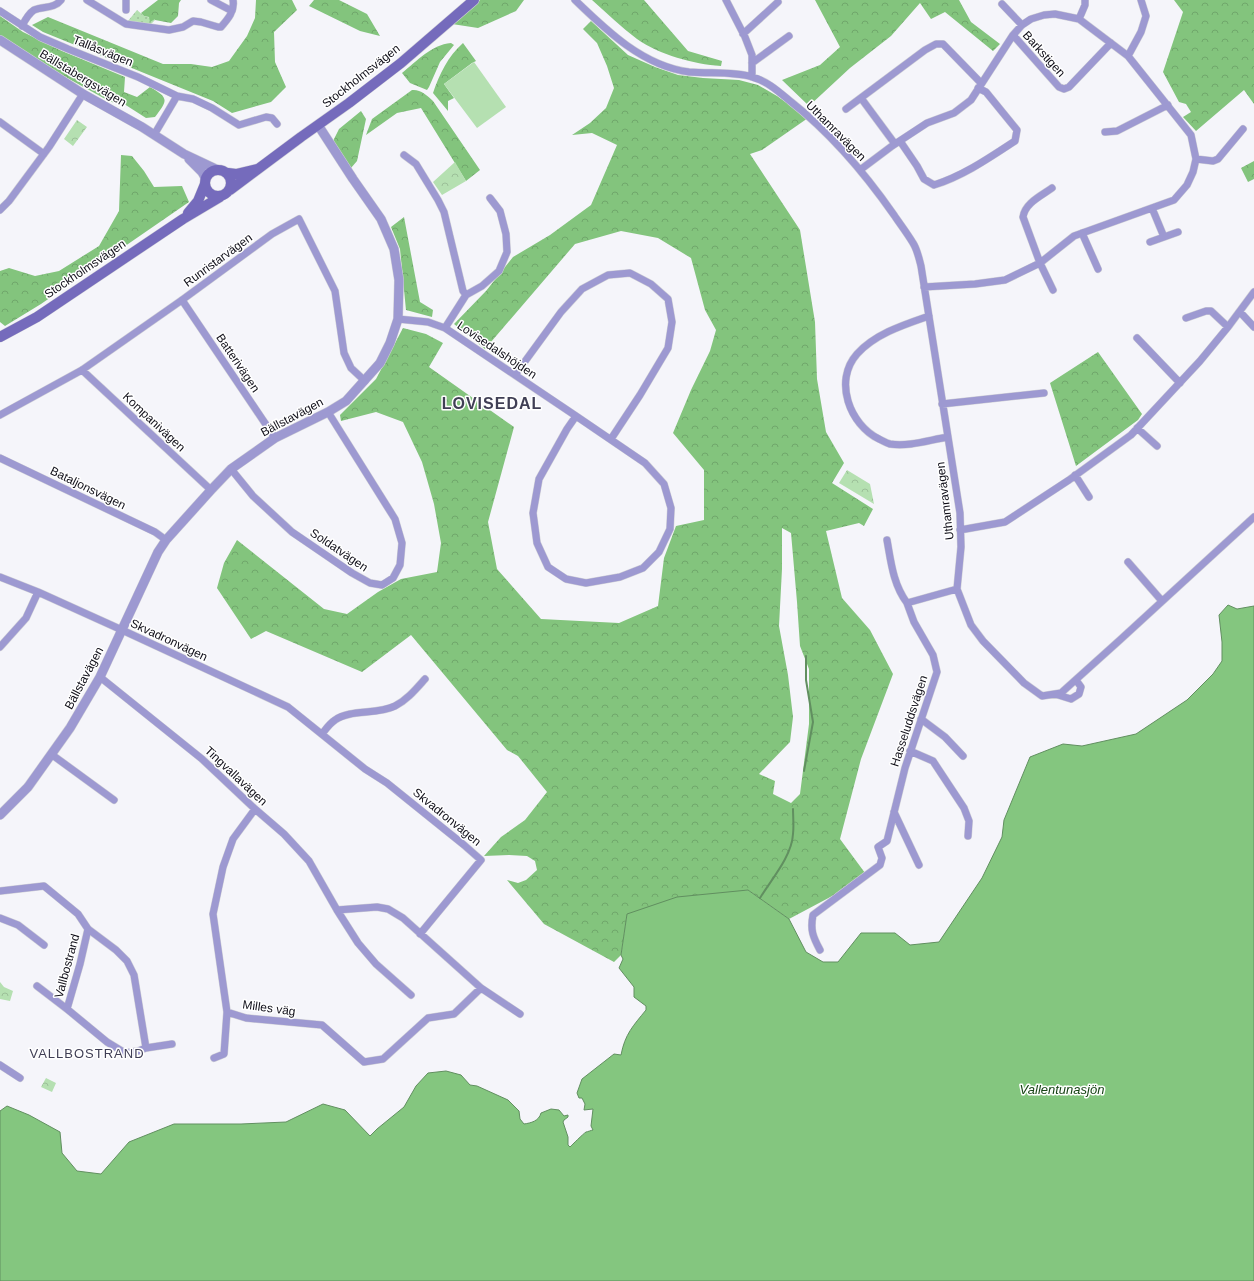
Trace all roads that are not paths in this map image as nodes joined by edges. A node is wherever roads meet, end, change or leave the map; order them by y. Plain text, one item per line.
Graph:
1 (61, 0) edge
2 (87, 0) edge
3 (126, 0) edge
4 (211, 0) edge
5 (233, 0) edge
6 (474, 0) edge
7 (575, 0) edge
8 (726, 0) edge
9 (1085, 0) edge
10 (1140, 0) edge
11 (778, 2) dead end
12 (1002, 4) dead end
13 (126, 10) dead end
14 (232, 10) junction
15 (0, 11) edge
16 (1079, 19) junction
17 (1022, 25) junction
18 (22, 26) junction
19 (743, 34) junction
20 (1013, 35) junction
21 (789, 36) dead end
22 (0, 40) edge
23 (1111, 43) junction
24 (1128, 56) junction
25 (752, 63) junction
26 (752, 77) junction
27 (980, 86) junction
28 (84, 94) junction
29 (177, 96) junction
30 (861, 98) junction
31 (1168, 105) junction
32 (846, 108) dead end
33 (0, 122) edge
34 (277, 124) dead end
35 (318, 125) junction
36 (1243, 129) dead end
37 (1105, 132) dead end
38 (154, 134) junction
39 (898, 142) junction
40 (44, 154) junction
41 (184, 154) junction
42 (404, 155) dead end
43 (1196, 159) junction
44 (261, 168) junction
45 (218, 170) junction
46 (860, 170) junction
47 (228, 174) junction
48 (205, 181) junction
49 (1052, 188) dead end
50 (230, 190) junction
51 (220, 197) junction
52 (490, 198) dead end
53 (1152, 208) junction
54 (0, 210) edge
55 (183, 219) junction
56 (1178, 232) dead end
57 (1082, 233) junction
58 (1164, 237) junction
59 (1150, 242) dead end
60 (1040, 263) junction
61 (1098, 269) dead end
62 (924, 288) junction
63 (1053, 290) dead end
64 (1254, 292) edge
65 (466, 295) junction
66 (182, 300) junction
67 (1240, 312) junction
68 (929, 316) junction
69 (1186, 318) dead end
70 (398, 319) junction
71 (1228, 327) junction
72 (1254, 327) edge
73 (445, 328) junction
74 (0, 337) edge
75 (1137, 338) dead end
76 (82, 370) junction
77 (515, 375) junction
78 (365, 380) junction
79 (1180, 383) junction
80 (1044, 393) dead end
81 (942, 404) junction
82 (328, 412) junction
83 (0, 415) edge
84 (576, 416) junction
85 (1137, 428) junction
86 (948, 437) junction
87 (275, 438) junction
88 (610, 439) junction
89 (1157, 446) dead end
90 (0, 458) edge
91 (232, 469) junction
92 (1075, 475) junction
93 (211, 490) junction
94 (1089, 497) dead end
95 (1254, 517) edge
96 (960, 530) junction
97 (166, 540) junction
98 (887, 540) dead end
99 (1128, 562) dead end
100 (0, 577) edge
101 (957, 589) junction
102 (38, 592) junction
103 (1162, 601) junction
104 (907, 603) junction
105 (122, 630) junction
106 (0, 647) edge
107 (100, 677) junction
108 (425, 679) dead end
109 (1076, 680) junction
110 (1054, 694) junction
111 (921, 719) junction
112 (322, 734) junction
113 (910, 751) junction
114 (52, 754) junction
115 (963, 756) dead end
116 (114, 800) dead end
117 (255, 809) junction
118 (894, 812) junction
119 (0, 815) edge
120 (968, 836) dead end
121 (919, 865) dead end
122 (0, 891) edge
123 (337, 910) junction
124 (1, 918) edge
125 (88, 929) junction
126 (420, 934) junction
127 (44, 945) dead end
128 (820, 950) dead end
129 (37, 986) dead end
130 (481, 988) junction
131 (411, 995) dead end
132 (67, 1009) junction
133 (227, 1012) junction
134 (520, 1014) dead end
135 (172, 1044) dead end
136 (146, 1048) junction
137 (214, 1058) dead end
138 (0, 1065) edge
139 (20, 1078) dead end

1 - 18 street
2 - 14 street
3 - 13 street
4 - 14 street
5 - 14 street
6 - 35 main road, Stockholmsvägen
7 - 26 street, Uthamravägen
8 - 19 street
9 - 16 street
10 - 24 street
11 - 19 street
12 - 17 street
15 - 18 street, Tallåsvägen
16 - 17 street
16 - 23 street
17 - 20 street
18 - 29 street, Tallåsvägen
19 - 25 street
20 - 23 street, Barkstigen
20 - 27 street
21 - 25 street
22 - 28 street, Bällstabergsvägen
23 - 24 street
24 - 31 street
25 - 26 street
26 - 46 street, Uthamravägen
27 - 30 street
27 - 39 street
27 - 39 street
28 - 38 street, Bällstabergsvägen
28 - 40 street
29 - 34 street
29 - 38 street
30 - 32 street
30 - 39 street
31 - 37 street
31 - 43 street
33 - 40 street
35 - 44 main road, Stockholmsvägen
35 - 70 street, Bällstavägen
36 - 43 street
38 - 41 street, Bällstabergsvägen
39 - 46 street
40 - 54 street
41 - 45 street, Bällstabergsvägen
41 - 48 street, Bällstabergsvägen
42 - 65 street
43 - 53 street
44 - 47 main road, Stockholmsvägen
44 - 50 main road, Stockholmsvägen
45 - 47 main road
45 - 48 main road
46 - 62 street, Uthamravägen
47 - 50 main road
48 - 51 main road
48 - 55 main road, Stockholmsvägen
49 - 60 street
50 - 51 main road
51 - 55 main road, Stockholmsvägen
52 - 65 street
53 - 57 street
53 - 58 street
55 - 74 main road, Stockholmsvägen
56 - 58 street
57 - 60 street
57 - 61 street
58 - 59 street
60 - 62 street
60 - 63 street
62 - 68 street, Uthamravägen
64 - 67 street
65 - 73 street
66 - 76 street, Runristarvägen
66 - 78 street, Runristarvägen
66 - 87 street, Batterivägen
67 - 71 street
67 - 72 street
68 - 81 street, Uthamravägen
68 - 86 street
69 - 71 street
70 - 73 street, Lovisedalshöjden
70 - 78 street, Bällstavägen
71 - 79 street
73 - 77 street, Lovisedalshöjden
75 - 79 street
76 - 83 street, Runristarvägen
76 - 93 street, Kompanivägen
77 - 84 street, Lovisedalshöjden
77 - 88 street
78 - 82 street, Bällstavägen
79 - 85 street
80 - 81 street
81 - 86 street, Uthamravägen
82 - 87 street, Bällstavägen
82 - 91 street, Soldatvägen
84 - 88 street, Lovisedalshöjden
84 - 88 street, Lovisedalshöjden
85 - 89 street
85 - 92 street
86 - 96 street, Uthamravägen
87 - 91 street, Bällstavägen
90 - 97 street, Bataljonsvägen
91 - 93 street, Bällstavägen
92 - 94 street
92 - 96 street
93 - 97 street, Bällstavägen
95 - 103 street
96 - 101 street, Uthamravägen
97 - 105 street, Bällstavägen
98 - 104 street, Hasseluddsvägen
99 - 103 street
100 - 102 street, Skvadronvägen
101 - 104 street
101 - 110 street, Uthamravägen
102 - 105 street, Skvadronvägen
102 - 106 street
103 - 109 street
104 - 111 street, Hasseluddsvägen
105 - 107 street, Bällstavägen
105 - 112 street, Skvadronvägen
107 - 114 street, Bällstavägen
107 - 117 street, Tingvallavägen
108 - 112 street
109 - 110 street
109 - 110 street, Uthamravägen
111 - 113 street, Hasseluddsvägen
111 - 115 street
112 - 126 street, Skvadronvägen
113 - 118 street, Hasseluddsvägen
113 - 120 street
114 - 116 street
114 - 119 street, Bällstavägen
117 - 123 street, Tingvallavägen
117 - 133 street, Milles väg
118 - 121 street
118 - 128 street, Hasseluddsvägen
122 - 125 street, Vallbostrand
123 - 126 street
123 - 131 street, Tingvallavägen
124 - 127 street
125 - 132 street, Vallbostrand
125 - 136 street, Vallbostrand
126 - 130 street
129 - 132 street, Vallbostrand
130 - 133 street, Milles väg
130 - 134 street
132 - 136 street, Vallbostrand
133 - 137 street
135 - 136 street
138 - 139 street

